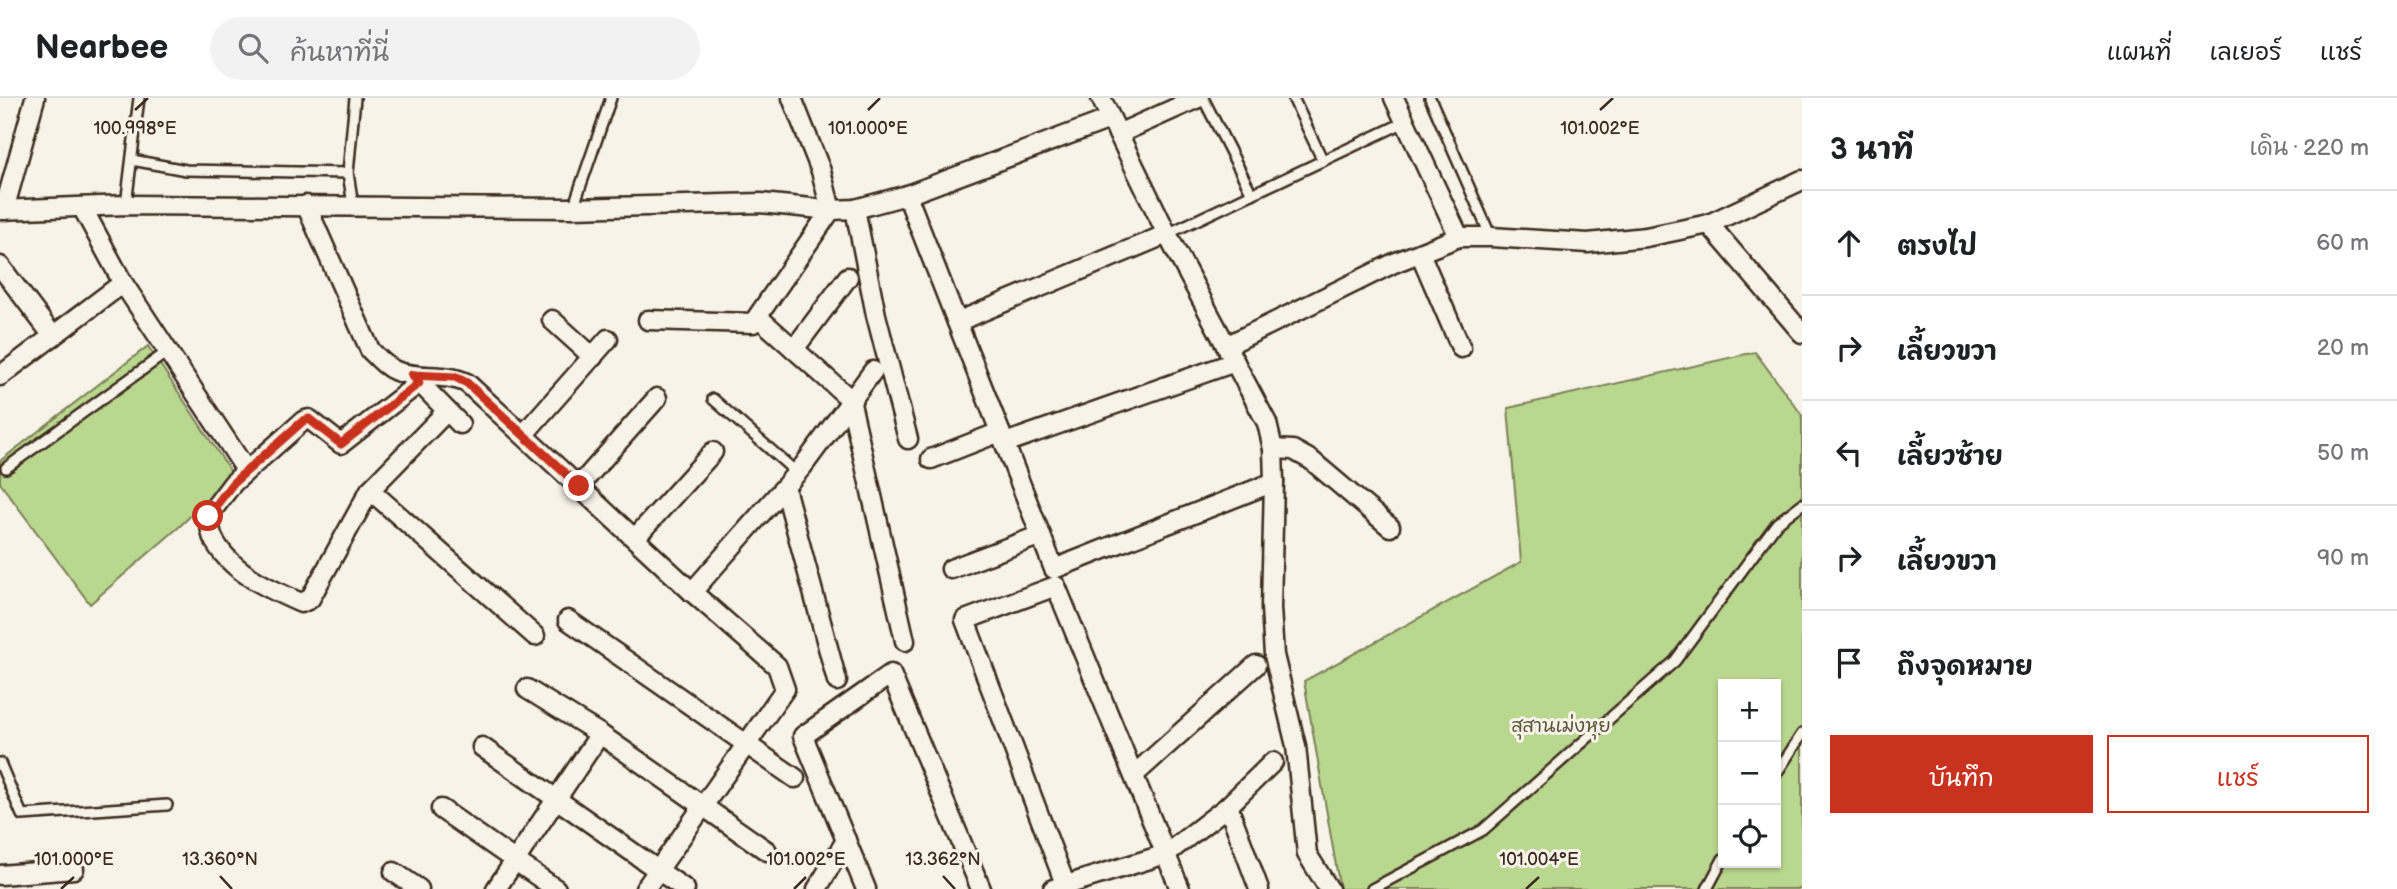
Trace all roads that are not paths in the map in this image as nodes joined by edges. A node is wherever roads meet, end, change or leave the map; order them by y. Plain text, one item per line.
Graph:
1 (35, 98) edge
2 (139, 98) edge
3 (355, 98) edge
4 (611, 98) edge
5 (792, 98) edge
6 (1101, 98) edge
7 (1198, 98) edge
8 (1203, 98) edge
9 (1293, 98) edge
10 (1394, 98) edge
11 (1430, 98) edge
12 (1405, 122) junction
13 (1114, 127) junction
14 (132, 160) junction
15 (1323, 161) junction
16 (348, 173) junction
17 (1802, 180) edge
18 (1252, 194) junction
19 (907, 195) junction
20 (126, 205) junction
21 (306, 205) junction
22 (353, 205) junction
23 (82, 207) junction
24 (573, 208) junction
25 (855, 209) junction
26 (2, 210) edge
27 (831, 210) junction
28 (1709, 224) junction
29 (1167, 234) junction
30 (1459, 237) junction
31 (1491, 237) junction
32 (1420, 253) junction
33 (0, 266) edge
34 (848, 277) dead end
35 (123, 283) junction
36 (758, 317) junction
37 (552, 320) dead end
38 (648, 320) dead end
39 (957, 322) junction
40 (1802, 333) edge
41 (53, 336) junction
42 (608, 339) dead end
43 (1461, 348) dead end
44 (794, 349) junction
45 (167, 352) junction
46 (1230, 354) junction
47 (593, 357) junction
48 (873, 371) dead end
49 (0, 376) edge
50 (416, 379) junction
51 (657, 398) dead end
52 (713, 399) dead end
53 (850, 399) junction
54 (447, 411) junction
55 (460, 424) dead end
56 (524, 435) junction
57 (1003, 438) junction
58 (908, 439) dead end
59 (1273, 449) junction
60 (713, 452) dead end
61 (931, 459) dead end
62 (6, 468) dead end
63 (246, 470) junction
64 (797, 473) junction
65 (1274, 482) junction
66 (579, 486) junction
67 (785, 488) junction
68 (370, 489) junction
69 (1802, 504) edge
70 (1390, 527) dead end
71 (1041, 535) junction
72 (635, 538) junction
73 (951, 569) dead end
74 (692, 592) junction
75 (568, 620) dead end
76 (534, 636) dead end
77 (905, 641) dead end
78 (1256, 665) dead end
79 (837, 681) dead end
80 (527, 689) dead end
81 (600, 734) junction
82 (1802, 734) edge
83 (745, 745) junction
84 (482, 747) dead end
85 (1273, 762) dead end
86 (0, 763) edge
87 (1781, 766) edge
88 (1134, 775) junction
89 (795, 778) dead end
90 (556, 799) junction
91 (167, 805) dead end
92 (1228, 806) junction
93 (441, 808) dead end
94 (703, 808) junction
95 (846, 840) junction
96 (767, 851) dead end
97 (1166, 853) junction
98 (516, 860) junction
99 (1718, 868) edge
100 (74, 869) dead end
101 (658, 871) junction
102 (394, 872) dead end
103 (0, 875) edge
104 (1062, 887) edge
105 (419, 889) edge
106 (496, 889) edge
107 (556, 889) edge
108 (645, 889) edge
109 (685, 889) edge
110 (817, 889) edge
111 (866, 889) edge
112 (981, 889) edge
113 (1180, 889) edge
114 (1259, 889) edge
115 (1329, 889) edge
116 (1373, 889) edge
117 (1707, 889) edge

1 - 26 street
2 - 14 lane
3 - 16 lane
4 - 24 lane
5 - 27 street
6 - 13 street
7 - 13 street
8 - 18 lane
9 - 15 lane
10 - 12 street
11 - 31 lane
12 - 15 lane
12 - 30 street
13 - 19 street
13 - 29 street
14 - 16 lane
14 - 20 lane
15 - 18 lane
16 - 22 lane
17 - 28 street
18 - 29 lane
19 - 25 street
19 - 39 street
20 - 21 street
20 - 23 street
21 - 22 street
21 - 50 street
22 - 24 street
23 - 26 street
23 - 35 street
24 - 27 street
25 - 27 street
25 - 58 street
27 - 36 street
28 - 31 street
28 - 40 street
29 - 39 street
29 - 46 street
30 - 31 street
30 - 32 street
32 - 43 street
32 - 46 street
33 - 41 street
34 - 44 street
35 - 41 street
35 - 45 street
36 - 38 street
36 - 44 street
37 - 47 street
39 - 57 street
41 - 49 street
42 - 47 street
44 - 53 street
45 - 62 lane
45 - 63 street
46 - 57 street
46 - 59 street
47 - 56 street
48 - 53 street
50 - 54 street
50 - 56 street
50 - 63 street
51 - 66 street
52 - 64 lane
53 - 64 street
53 - 77 street
54 - 55 street
54 - 68 street
56 - 66 street
57 - 61 street
57 - 71 street
59 - 65 street
59 - 70 street
60 - 72 street
63 - 68 street
64 - 67 street
65 - 71 street
65 - 115 street
66 - 72 street
67 - 74 street
67 - 79 street
68 - 76 street
69 - 116 lane
71 - 73 street
72 - 74 street
74 - 83 street
75 - 83 street
78 - 88 street
80 - 81 street
81 - 90 street
81 - 94 street
82 - 87 lane
83 - 89 street
83 - 94 street
84 - 90 street
85 - 92 street
86 - 91 lane
88 - 97 street
88 - 104 street
90 - 98 street
90 - 101 street
92 - 97 street
92 - 114 street
93 - 98 street
94 - 96 street
94 - 101 street
95 - 110 street
95 - 111 street
95 - 112 street
97 - 104 street
97 - 113 street
98 - 106 street
98 - 107 street
99 - 117 lane
100 - 103 street
101 - 108 street
101 - 109 street
102 - 105 street

